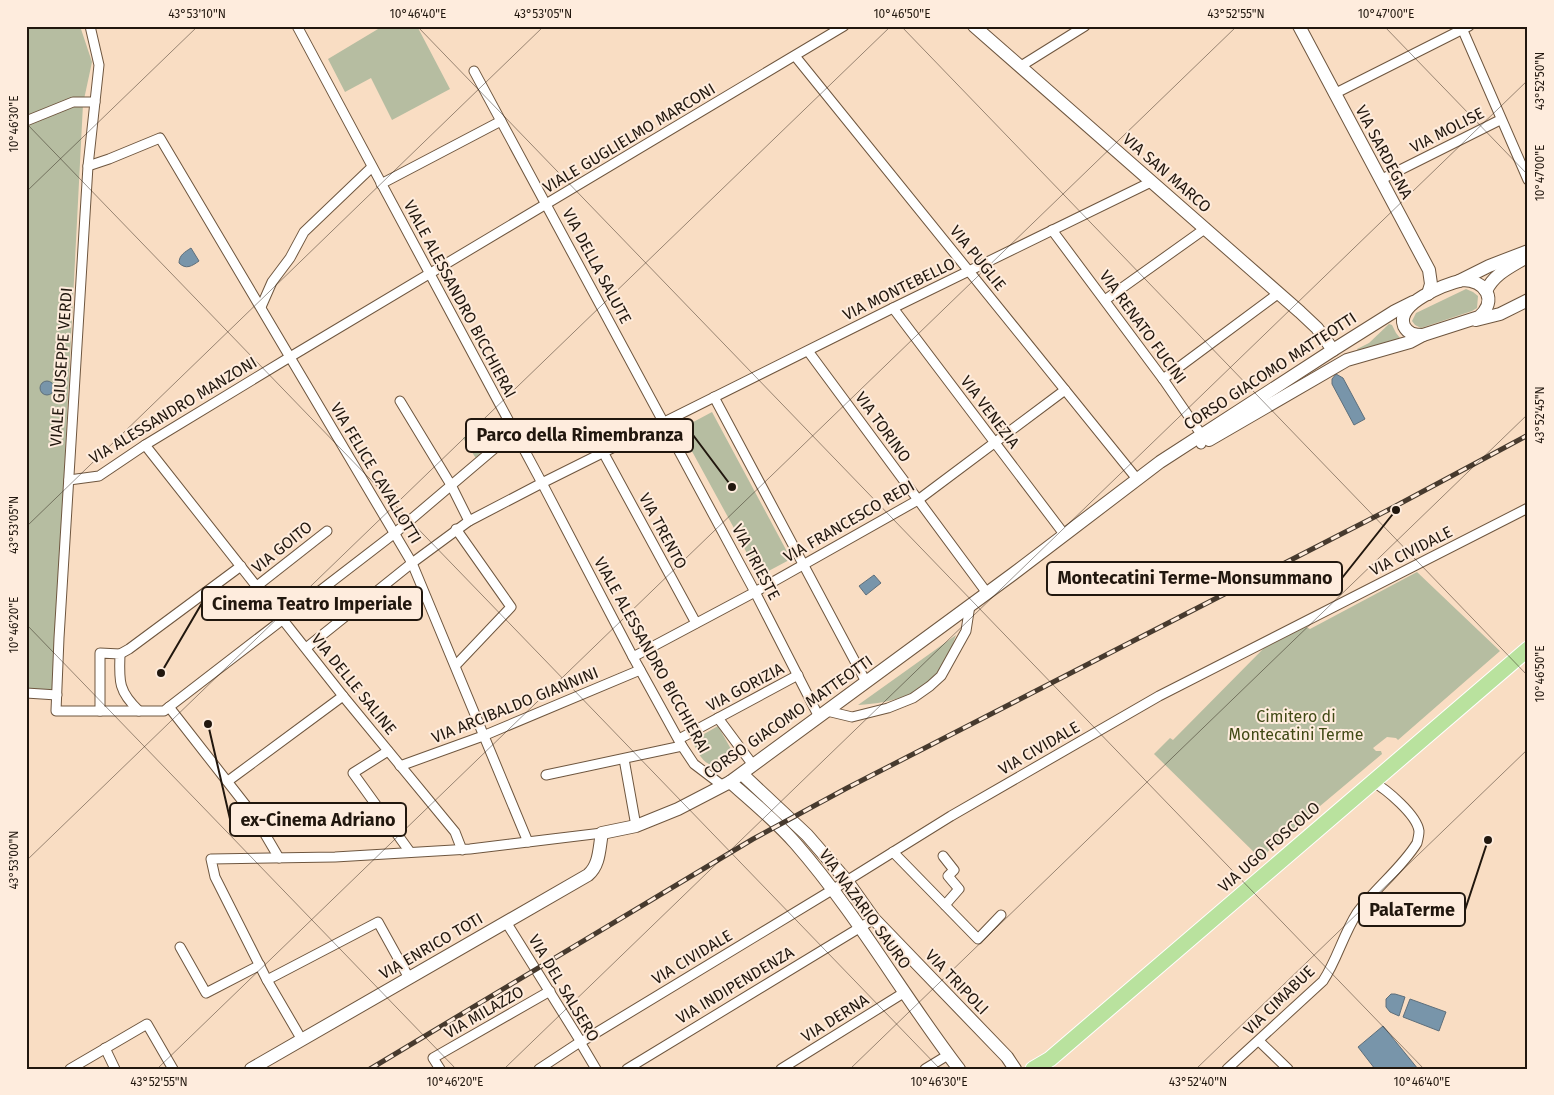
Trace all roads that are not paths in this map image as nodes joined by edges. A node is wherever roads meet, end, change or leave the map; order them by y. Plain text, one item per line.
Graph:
1 (90, 26) edge
2 (297, 26) edge
3 (844, 26) edge
4 (974, 26) edge
5 (1085, 26) edge
6 (1299, 26) edge
7 (1464, 27) edge
8 (795, 56) junction
9 (1021, 66) junction
10 (474, 72) dead end
11 (1334, 94) junction
12 (95, 102) junction
13 (1500, 120) junction
14 (26, 121) edge
15 (501, 122) junction
16 (1525, 165) edge
17 (88, 166) junction
18 (372, 167) junction
19 (1380, 180) junction
20 (1528, 180) edge
21 (1151, 182) junction
22 (381, 184) junction
23 (546, 204) junction
24 (1206, 228) junction
25 (1052, 230) junction
26 (1528, 251) edge
27 (1528, 257) edge
28 (1490, 266) junction
29 (969, 271) junction
30 (429, 274) junction
31 (1458, 281) junction
32 (1489, 290) junction
33 (1279, 293) junction
34 (1428, 294) junction
35 (1105, 300) junction
36 (1413, 302) junction
37 (262, 307) junction
38 (893, 308) junction
39 (1471, 321) junction
40 (1423, 336) junction
41 (1333, 350) junction
42 (808, 351) junction
43 (290, 356) junction
44 (1163, 379) junction
45 (1065, 390) junction
46 (714, 397) junction
47 (400, 401) dead end
48 (664, 422) junction
49 (514, 432) junction
50 (1201, 440) junction
51 (994, 442) junction
52 (145, 445) junction
53 (603, 452) junction
54 (1142, 476) junction
55 (69, 480) junction
56 (542, 483) junction
57 (451, 486) junction
58 (918, 500) junction
59 (1528, 508) edge
60 (469, 521) junction
61 (456, 529) junction
62 (326, 531) dead end
63 (395, 533) junction
64 (1064, 534) junction
65 (412, 563) junction
66 (803, 565) junction
67 (241, 566) junction
68 (257, 586) junction
69 (755, 592) junction
70 (987, 593) junction
71 (970, 605) junction
72 (283, 619) junction
73 (696, 623) junction
74 (306, 648) junction
75 (1528, 649) edge
76 (120, 654) junction
77 (633, 657) junction
78 (456, 665) junction
79 (640, 670) junction
80 (798, 675) junction
81 (866, 682) junction
82 (26, 693) edge
83 (57, 695) junction
84 (343, 696) junction
85 (169, 707) junction
86 (100, 711) junction
87 (139, 711) junction
88 (823, 714) junction
89 (718, 718) junction
90 (484, 736) junction
91 (681, 743) junction
92 (388, 751) junction
93 (624, 759) junction
94 (754, 765) junction
95 (400, 766) junction
96 (742, 774) junction
97 (546, 775) dead end
98 (228, 781) junction
99 (1372, 782) junction
100 (726, 784) junction
101 (636, 826) junction
102 (602, 833) junction
103 (528, 842) junction
104 (462, 850) junction
105 (410, 852) junction
106 (893, 852) junction
107 (943, 856) dead end
108 (279, 858) junction
109 (847, 881) junction
110 (832, 890) junction
111 (945, 905) junction
112 (1001, 915) dead end
113 (874, 919) junction
114 (506, 922) junction
115 (860, 928) junction
116 (180, 947) dead end
117 (260, 965) junction
118 (409, 978) junction
119 (267, 980) junction
120 (550, 991) junction
121 (905, 992) junction
122 (302, 1040) junction
123 (1259, 1041) junction
124 (581, 1042) junction
125 (105, 1048) junction
126 (948, 1055) junction
127 (70, 1069) edge
128 (115, 1069) edge
129 (174, 1069) edge
130 (251, 1069) edge
131 (440, 1069) edge
132 (539, 1069) edge
133 (596, 1069) edge
134 (626, 1069) edge
135 (781, 1069) edge
136 (925, 1069) edge
137 (959, 1069) edge
138 (1015, 1069) edge
139 (1032, 1069) edge
140 (1228, 1069) edge
141 (1288, 1069) edge

1 - 12 street, VIALE GIUSEPPE VERDI
2 - 18 street, VIALE ALESSANDRO BICCHIERAI
3 - 8 street, VIALE GUGLIELMO MARCONI
4 - 9 main road, VIA SAN MARCO
5 - 9 street
6 - 11 main road, VIA SARDEGNA
7 - 11 street
7 - 13 street
8 - 23 street, VIALE GUGLIELMO MARCONI
8 - 29 street, VIA PUGLIE
9 - 21 main road, VIA SAN MARCO
10 - 15 street, VIA DELLA SALUTE
11 - 19 main road, VIA SARDEGNA
12 - 14 street
12 - 17 street, VIALE GIUSEPPE VERDI
13 - 16 street
13 - 19 street, VIA MOLISE
15 - 22 street
15 - 23 street, VIA DELLA SALUTE
16 - 20 street
17 - 37 street, VIA FELICE CAVALLOTTI
17 - 55 street, VIALE GIUSEPPE VERDI
18 - 22 street, VIALE ALESSANDRO BICCHIERAI
18 - 37 street
19 - 34 main road, VIA SARDEGNA
21 - 24 main road, VIA SAN MARCO
21 - 25 street, VIA MONTEBELLO
22 - 30 street, VIALE ALESSANDRO BICCHIERAI
23 - 30 street, VIALE GUGLIELMO MARCONI
23 - 48 street, VIA DELLA SALUTE
24 - 33 main road, VIA SAN MARCO
24 - 35 street
25 - 29 street, VIA MONTEBELLO
25 - 35 street, VIA RENATO FUCINI
26 - 28 main road, CORSO GIACOMO MATTEOTTI
27 - 32 main road
28 - 31 main road, CORSO GIACOMO MATTEOTTI
28 - 32 main road
29 - 38 street, VIA MONTEBELLO
29 - 45 street, VIA PUGLIE
30 - 43 street, VIALE GUGLIELMO MARCONI
30 - 49 street, VIALE ALESSANDRO BICCHIERAI
31 - 32 main road
31 - 34 main road, CORSO GIACOMO MATTEOTTI
32 - 39 main road
32 - 39 main road, CORSO GIACOMO MATTEOTTI
33 - 41 main road, VIA SAN MARCO
33 - 44 street
34 - 36 main road, CORSO GIACOMO MATTEOTTI
35 - 44 street, VIA RENATO FUCINI
36 - 40 main road
36 - 41 main road, CORSO GIACOMO MATTEOTTI
37 - 43 street, VIA FELICE CAVALLOTTI
38 - 42 street, VIA MONTEBELLO
38 - 51 street, VIA VENEZIA
39 - 40 main road, CORSO GIACOMO MATTEOTTI
40 - 50 main road, CORSO GIACOMO MATTEOTTI
41 - 50 main road, CORSO GIACOMO MATTEOTTI
42 - 46 street, VIA MONTEBELLO
42 - 58 street, VIA TORINO
43 - 52 street, VIA ALESSANDRO MANZONI
43 - 63 street, VIA FELICE CAVALLOTTI
44 - 50 street, VIA RENATO FUCINI
45 - 51 street, VIA FRANCESCO REDI
45 - 54 street, VIA PUGLIE
46 - 48 street, VIA MONTEBELLO
46 - 66 street
47 - 57 street
48 - 53 street, VIA MONTEBELLO
48 - 69 street, VIA TRIESTE
49 - 56 street, VIALE ALESSANDRO BICCHIERAI
49 - 57 street
50 - 54 main road, CORSO GIACOMO MATTEOTTI
51 - 58 street, VIA FRANCESCO REDI
51 - 64 street, VIA VENEZIA
52 - 55 street, VIA ALESSANDRO MANZONI
52 - 67 street, VIA DELLE SALINE
53 - 56 street, VIA MONTEBELLO
53 - 73 street, VIA TRENTO
54 - 64 main road, CORSO GIACOMO MATTEOTTI
55 - 83 street, VIALE GIUSEPPE VERDI
56 - 60 street
56 - 77 street, VIALE ALESSANDRO BICCHIERAI
57 - 60 street
57 - 63 street
58 - 66 street, VIA FRANCESCO REDI
58 - 70 street, VIA TORINO
59 - 106 street, VIA CIVIDALE
60 - 61 street
61 - 65 street
61 - 78 street
62 - 68 street, VIA GOITO
63 - 65 street, VIA FELICE CAVALLOTTI
63 - 72 street
64 - 70 main road, CORSO GIACOMO MATTEOTTI
65 - 74 street
65 - 78 street, VIA FELICE CAVALLOTTI
66 - 69 street, VIA FRANCESCO REDI
66 - 81 street
67 - 68 street, VIA DELLE SALINE
67 - 76 street
68 - 72 street, VIA DELLE SALINE
69 - 73 street, VIA FRANCESCO REDI
69 - 80 street, VIA TRIESTE
70 - 71 main road, CORSO GIACOMO MATTEOTTI
71 - 81 main road, CORSO GIACOMO MATTEOTTI
71 - 88 street
72 - 74 street, VIA DELLE SALINE
72 - 85 street
73 - 77 street, VIA FRANCESCO REDI
74 - 84 street, VIA DELLE SALINE
75 - 99 main road, VIA UGO FOSCOLO
76 - 86 street
76 - 87 street
77 - 79 street, VIALE ALESSANDRO BICCHIERAI
78 - 90 street, VIA FELICE CAVALLOTTI
79 - 90 street, VIA ARCIBALDO GIANNINI
79 - 91 street, VIALE ALESSANDRO BICCHIERAI
80 - 88 street, VIA TRIESTE
80 - 89 street, VIA GORIZIA
81 - 88 main road, CORSO GIACOMO MATTEOTTI
82 - 83 street
83 - 86 street, VIALE GIUSEPPE VERDI
84 - 92 street, VIA DELLE SALINE
84 - 98 street
85 - 87 street
85 - 98 street
86 - 87 street
88 - 94 main road, CORSO GIACOMO MATTEOTTI
89 - 91 street, VIA GORIZIA
89 - 94 street
90 - 95 street, VIA ARCIBALDO GIANNINI
90 - 103 street, VIA FELICE CAVALLOTTI
91 - 93 street, VIA GORIZIA
91 - 100 street, VIALE ALESSANDRO BICCHIERAI
92 - 95 street, VIA DELLE SALINE
92 - 105 street
93 - 97 street, VIA GORIZIA
93 - 101 street
94 - 96 main road, CORSO GIACOMO MATTEOTTI
95 - 104 street, VIA DELLE SALINE
96 - 100 main road, CORSO GIACOMO MATTEOTTI
96 - 109 main road, VIA NAZARIO SAURO
98 - 108 street
99 - 123 street, VIA CIMABUE
99 - 139 main road, VIA UGO FOSCOLO
100 - 101 main road, CORSO GIACOMO MATTEOTTI
100 - 110 main road, VIA NAZARIO SAURO
101 - 102 main road, CORSO GIACOMO MATTEOTTI
102 - 103 street, CORSO GIACOMO MATTEOTTI
102 - 114 main road, VIA ENRICO TOTI
103 - 104 street, CORSO GIACOMO MATTEOTTI
104 - 105 street, CORSO GIACOMO MATTEOTTI
105 - 108 street, CORSO GIACOMO MATTEOTTI
106 - 109 street, VIA CIVIDALE
106 - 111 street
107 - 111 street
108 - 117 street, CORSO GIACOMO MATTEOTTI
109 - 110 street, VIA CIVIDALE
109 - 113 main road, VIA NAZARIO SAURO
110 - 115 main road, VIA NAZARIO SAURO
110 - 124 street, VIA CIVIDALE
111 - 112 street
113 - 115 street, VIA INDIPENDENZA
113 - 138 main road, VIA TRIPOLI
114 - 118 main road, VIA ENRICO TOTI
114 - 120 street, VIA DEL SALSERO
115 - 121 main road, VIA NAZARIO SAURO
115 - 134 street, VIA INDIPENDENZA
116 - 117 street
117 - 119 street
118 - 119 street
118 - 122 main road, VIA ENRICO TOTI
119 - 122 street
120 - 124 street, VIA DEL SALSERO
120 - 131 street, VIA MILAZZO
121 - 126 main road, VIA NAZARIO SAURO
121 - 135 street, VIA DERNA
122 - 130 main road, VIA ENRICO TOTI
123 - 140 street, VIA CIMABUE
123 - 141 street
124 - 132 street, VIA CIVIDALE
124 - 133 street, VIA DEL SALSERO
125 - 127 street
125 - 128 street
125 - 129 street
126 - 136 street
126 - 137 main road, VIA NAZARIO SAURO

